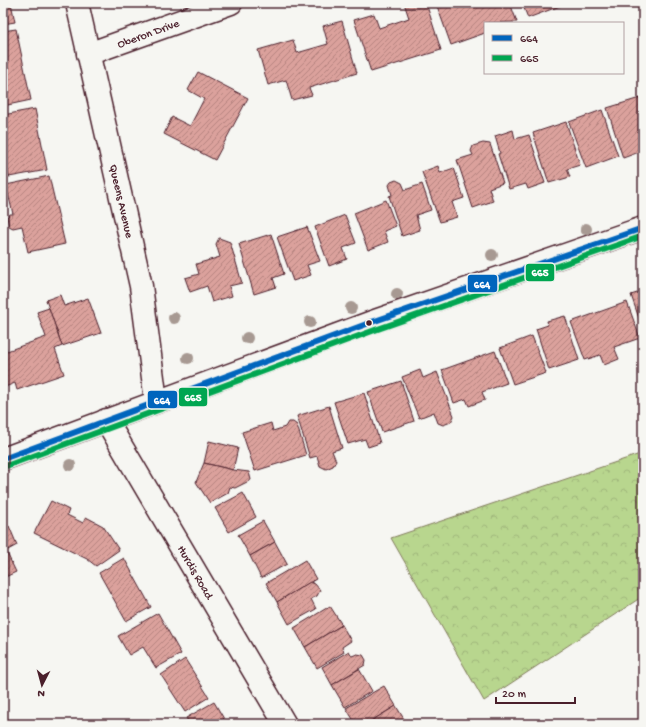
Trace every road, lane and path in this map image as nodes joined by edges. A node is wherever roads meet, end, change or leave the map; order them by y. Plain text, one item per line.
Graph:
1 (77, 3) edge
2 (231, 3) edge
3 (88, 54) junction
4 (643, 228) edge
5 (156, 401) junction
6 (106, 420) junction
7 (3, 459) edge
8 (285, 724) edge

1 - 3 street, Queens Avenue
2 - 3 street, Oberon Drive
3 - 5 street, Queens Avenue
4 - 5 street
5 - 6 street
6 - 7 street
6 - 8 street, Hurdis Road

